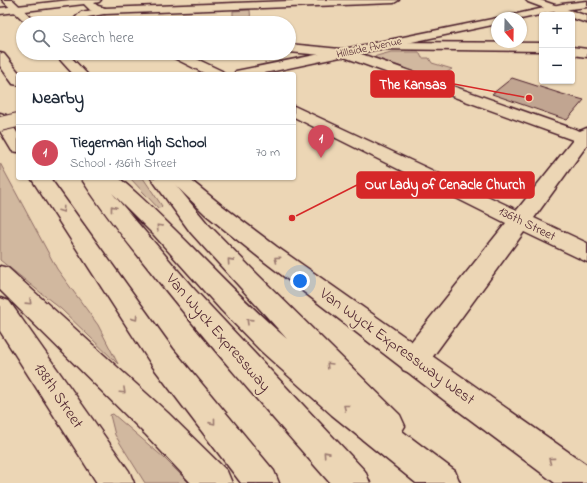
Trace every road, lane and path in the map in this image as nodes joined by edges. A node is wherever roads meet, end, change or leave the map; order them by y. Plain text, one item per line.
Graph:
1 (7, 0) edge
2 (394, 0) edge
3 (531, 0) edge
4 (587, 0) edge
5 (91, 1) edge
6 (587, 4) edge
7 (574, 6) junction
8 (18, 9) junction
9 (556, 9) junction
10 (106, 10) junction
11 (0, 11) edge
12 (527, 15) edge
13 (25, 16) edge
14 (82, 16) edge
15 (587, 20) edge
16 (491, 22) edge
17 (446, 32) junction
18 (380, 46) junction
19 (467, 46) junction
20 (539, 47) edge
21 (296, 49) edge
22 (575, 51) edge
23 (346, 53) junction
24 (587, 53) edge
25 (0, 57) edge
26 (67, 60) edge
27 (188, 60) edge
28 (78, 72) edge
29 (213, 72) edge
30 (251, 72) edge
31 (16, 78) edge
32 (296, 112) edge
33 (0, 118) edge
34 (16, 120) edge
35 (0, 124) edge
36 (586, 136) edge
37 (16, 144) edge
38 (41, 180) edge
39 (92, 180) edge
40 (109, 180) edge
41 (162, 180) edge
42 (179, 180) edge
43 (520, 220) junction
44 (587, 253) edge
45 (0, 276) edge
46 (0, 309) edge
47 (413, 361) junction
48 (117, 483) edge
49 (215, 483) edge
50 (262, 483) edge
51 (353, 483) edge
52 (444, 483) edge
53 (582, 483) edge

1 - 8 main road
2 - 10 main road
3 - 9 main road
4 - 7 main road
5 - 8 main road
5 - 10 main road
6 - 7 main road
7 - 9 main road
8 - 11 main road
8 - 13 main road
9 - 12 main road
9 - 15 main road
10 - 14 main road
16 - 17 main road, Hillside Avenue
17 - 18 main road, Hillside Avenue
17 - 19 main road
18 - 19 main road
18 - 23 main road, Hillside Avenue
19 - 20 main road
21 - 23 main road
22 - 24 main road
23 - 30 main road, Hillside Avenue
23 - 36 main road
25 - 31 main road
26 - 28 main road
27 - 29 main road
32 - 43 main road, 136th Street
33 - 37 main road
34 - 35 main road, bridge
36 - 43 main road
38 -> 50 main road
51 -> 39 main road, Van Wyck Expressway
52 -> 40 main road
52 -> 41 main road
47 -> 42 main road, Van Wyck Expressway West
43 - 44 main road, 136th Street
43 - 47 main road
45 -> 49 main road
46 - 48 main road, 138th Street
53 -> 47 main road, Van Wyck Expressway West

